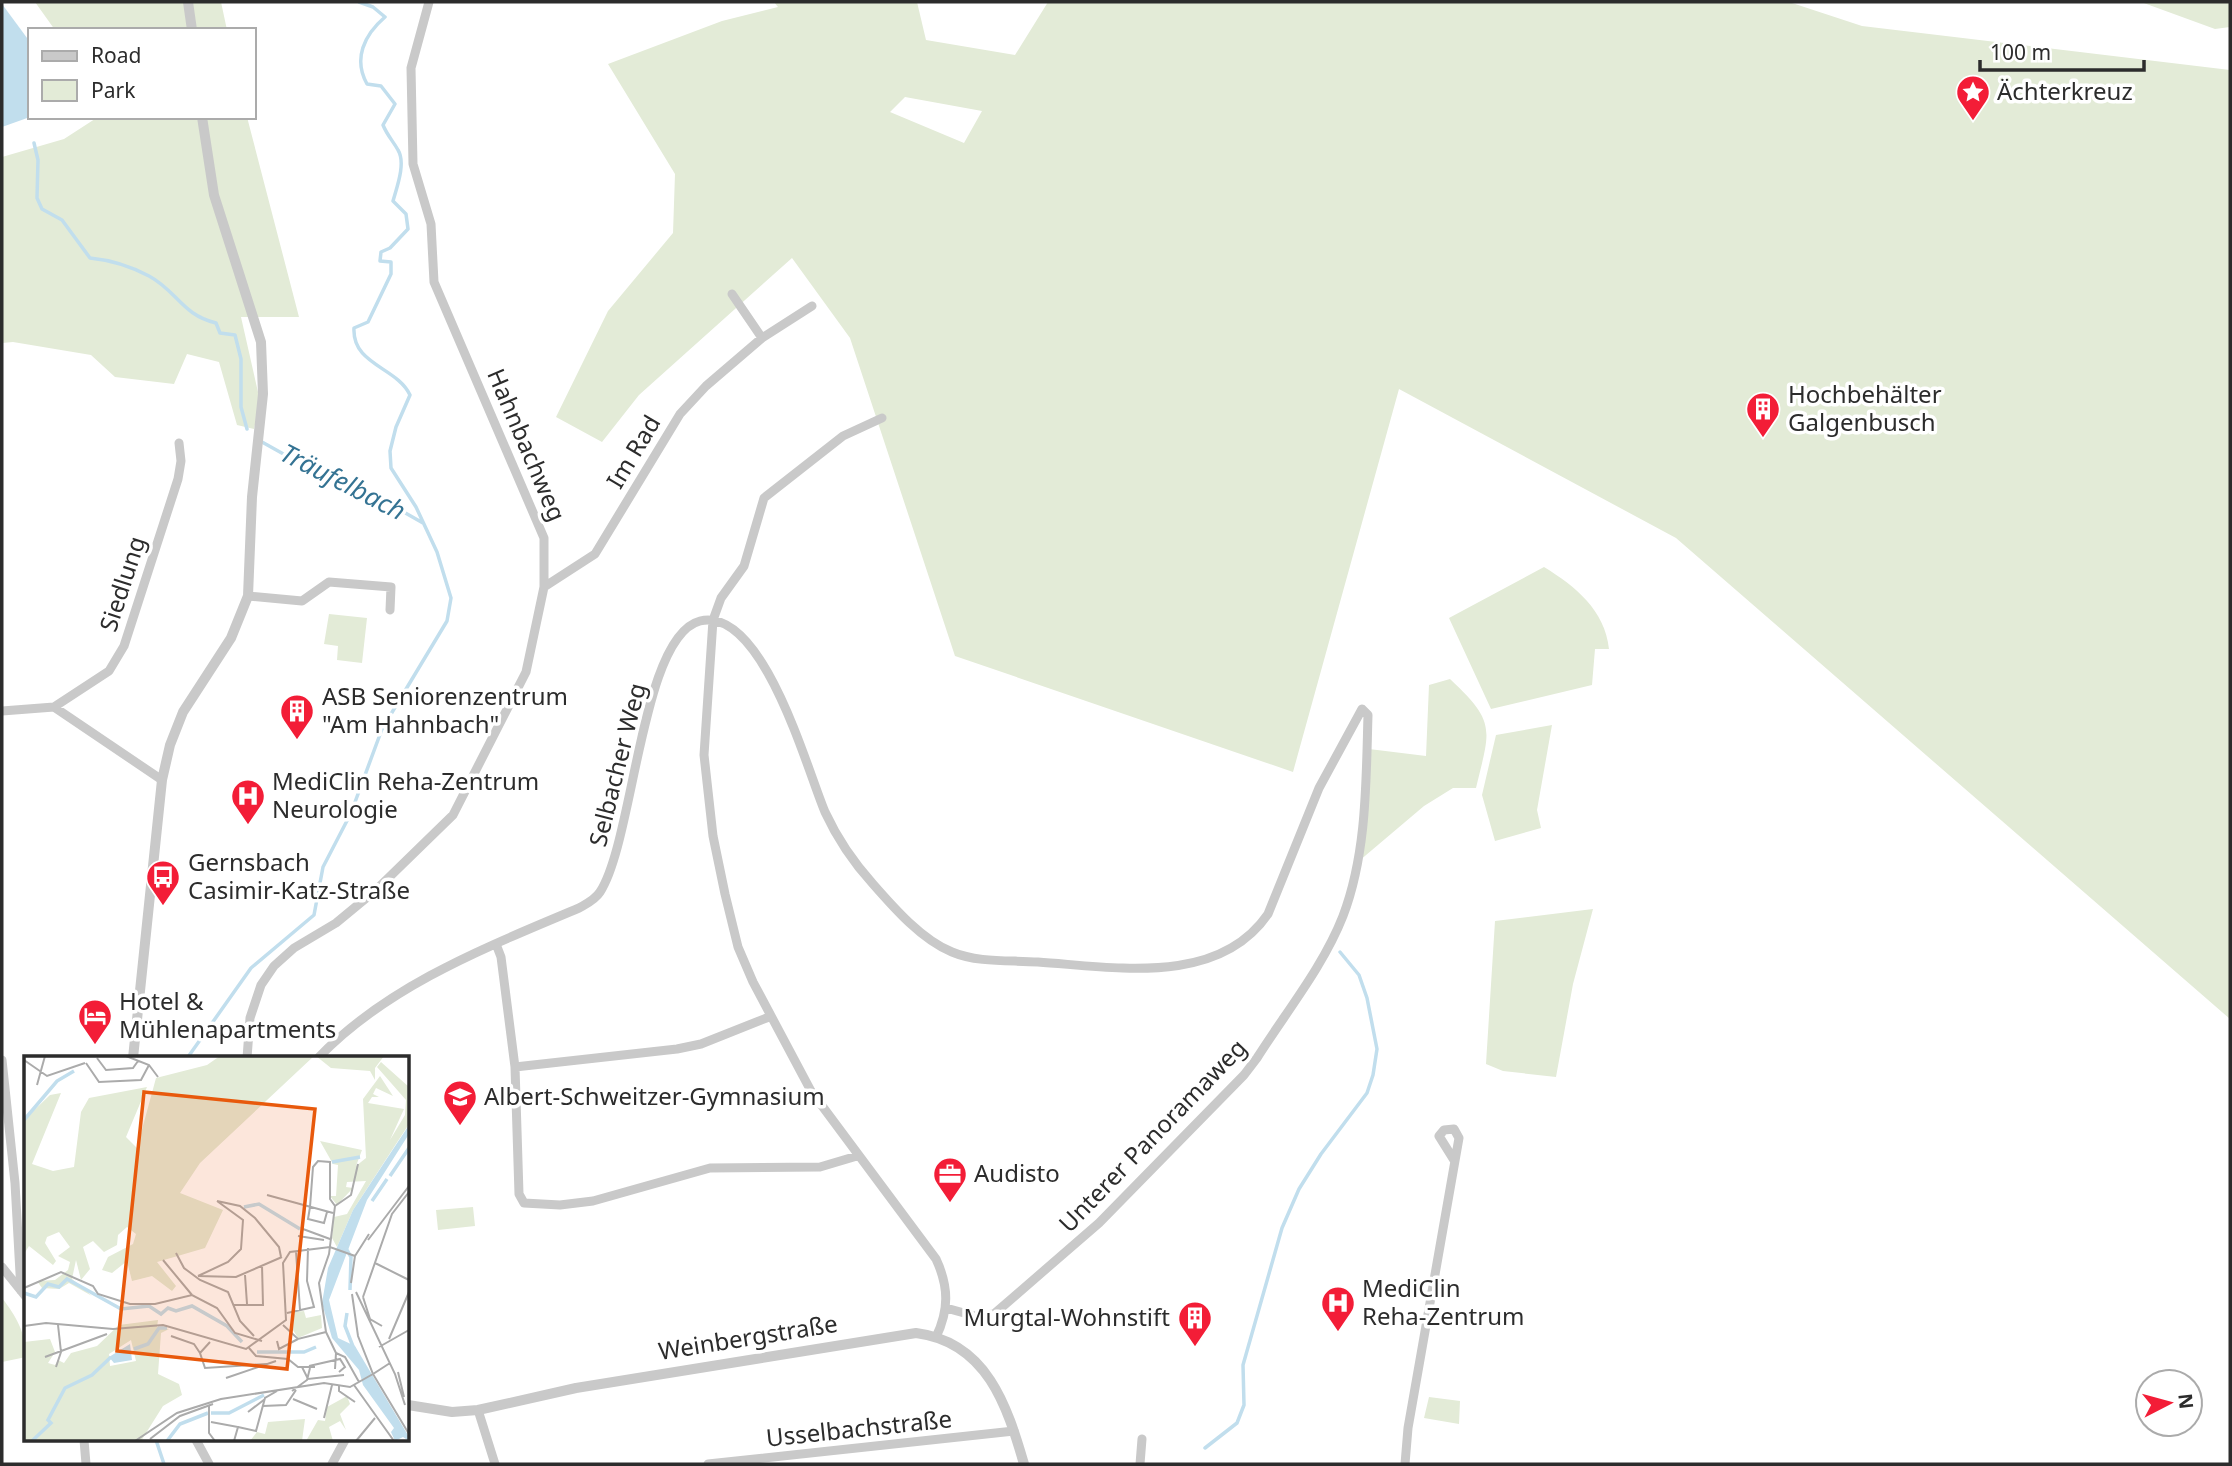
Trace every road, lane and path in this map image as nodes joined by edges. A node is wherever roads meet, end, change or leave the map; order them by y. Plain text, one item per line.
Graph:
1 (188, 2) edge
2 (429, 2) edge
3 (192, 28) edge
4 (202, 119) edge
5 (732, 294) dead end
6 (812, 306) dead end
7 (762, 338) junction
8 (882, 418) dead end
9 (179, 443) dead end
10 (544, 587) junction
11 (248, 596) junction
12 (390, 610) dead end
13 (713, 620) junction
14 (54, 708) junction
15 (2, 711) edge
16 (162, 780) junction
17 (496, 944) junction
18 (769, 1017) junction
19 (132, 1056) edge
20 (247, 1056) edge
21 (320, 1056) edge
22 (2, 1060) edge
23 (515, 1067) junction
24 (857, 1156) junction
25 (1454, 1160) dead end
26 (2, 1267) edge
27 (24, 1294) edge
28 (946, 1308) junction
29 (936, 1337) junction
30 (410, 1405) edge
31 (478, 1410) junction
32 (1014, 1431) junction
33 (1142, 1439) dead end
34 (84, 1442) edge
35 (197, 1442) edge
36 (344, 1442) edge
37 (86, 1464) edge
38 (209, 1464) edge
39 (332, 1464) edge
40 (495, 1464) edge
41 (708, 1464) edge
42 (1024, 1464) edge
43 (1140, 1464) edge
44 (1405, 1464) edge

1 - 3 street
2 - 10 street, Hahnbachweg
4 - 11 street
5 - 7 street
6 - 7 street, Im Rad
7 - 10 street, Im Rad
8 - 13 street
9 - 14 street, Siedlung
10 - 20 street, Hahnbachweg
11 - 12 street
11 - 16 street
13 - 17 street, Selbacher Weg
13 - 18 street
13 - 28 street, Unterer Panoramaweg
14 - 15 street
14 - 16 street
16 - 19 street
17 - 21 street, Selbacher Weg
17 - 23 street
18 - 23 street
18 - 24 street
22 - 27 street
23 - 24 street
24 - 28 street
25 - 44 street
26 - 27 street
28 - 29 street
29 - 31 street, Weinbergstraße
29 - 32 street, Weinbergstraße
30 - 31 street, Weinbergstraße
31 - 40 street
32 - 41 street, Usselbachstraße
32 - 42 street, Weinbergstraße
33 - 43 street
34 - 37 street
35 - 38 street
36 - 39 street

